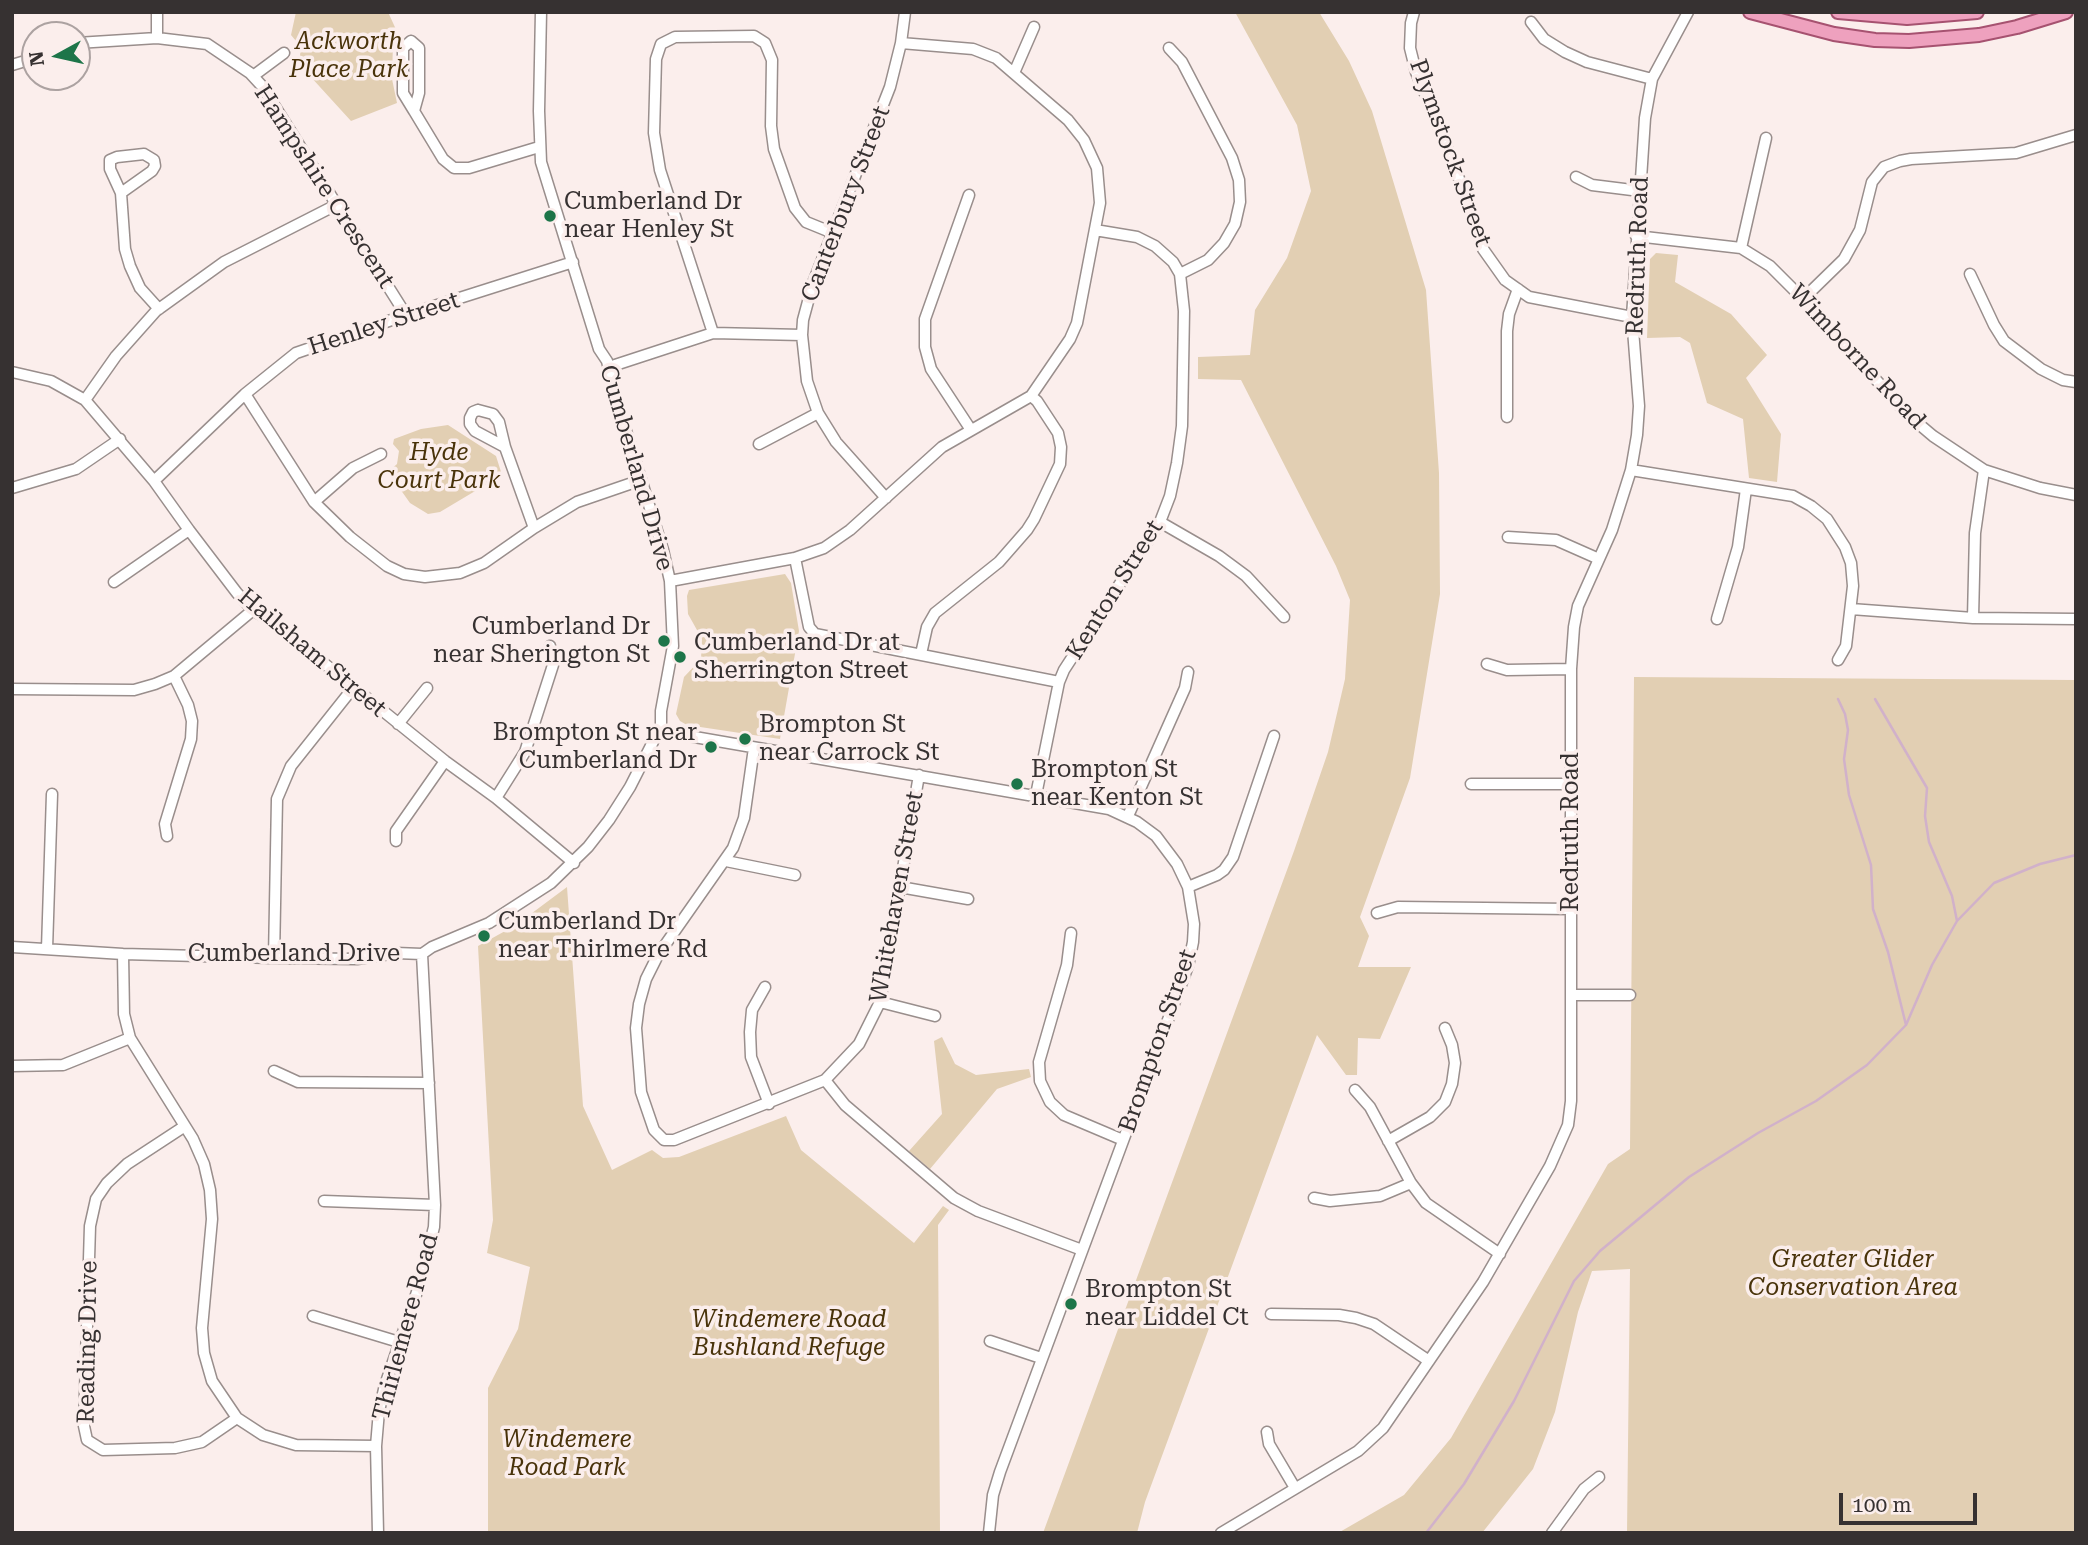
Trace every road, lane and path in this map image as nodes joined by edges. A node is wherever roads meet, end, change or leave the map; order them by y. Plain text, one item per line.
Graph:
1 (157, 12) edge
2 (541, 12) edge
3 (905, 12) edge
4 (1414, 12) edge
5 (1688, 12) edge
6 (1750, 12) edge
7 (1838, 12) edge
8 (1977, 12) edge
9 (2066, 12) edge
10 (1531, 22) dead end
11 (1034, 27) dead end
12 (157, 38) junction
13 (91, 42) edge
14 (901, 43) junction
15 (1169, 48) dead end
16 (284, 53) dead end
17 (1014, 73) junction
18 (253, 76) junction
19 (1652, 79) junction
20 (414, 111) junction
21 (2076, 135) edge
22 (1766, 138) dead end
23 (539, 147) junction
24 (1576, 177) dead end
25 (1640, 191) junction
26 (121, 193) junction
27 (969, 195) dead end
28 (336, 205) junction
29 (1095, 230) junction
30 (833, 233) junction
31 (1636, 236) junction
32 (1741, 248) junction
33 (573, 262) junction
34 (1180, 274) junction
35 (1970, 275) dead end
36 (1518, 289) junction
37 (1803, 299) junction
38 (159, 309) junction
39 (405, 315) junction
40 (1632, 317) junction
41 (713, 333) junction
42 (802, 335) junction
43 (608, 368) junction
44 (12, 372) edge
45 (2076, 382) edge
46 (245, 394) junction
47 (1031, 396) junction
48 (85, 400) junction
49 (818, 413) junction
50 (1507, 417) dead end
51 (971, 430) junction
52 (120, 439) junction
53 (759, 444) dead end
54 (505, 447) dead end
55 (381, 454) dead end
56 (1631, 470) junction
57 (1984, 470) junction
58 (641, 480) junction
59 (154, 481) junction
60 (12, 488) edge
61 (1746, 489) junction
62 (2076, 495) edge
63 (886, 498) junction
64 (314, 502) junction
65 (1160, 522) junction
66 (534, 528) junction
67 (188, 530) junction
68 (1508, 537) dead end
69 (795, 558) junction
70 (1599, 559) junction
71 (670, 581) junction
72 (114, 582) dead end
73 (1851, 609) junction
74 (253, 610) junction
75 (1284, 617) dead end
76 (1973, 618) junction
77 (1717, 619) dead end
78 (2076, 619) edge
79 (550, 646) dead end
80 (921, 654) junction
81 (1838, 660) dead end
82 (1487, 664) dead end
83 (1571, 669) junction
84 (1188, 673) dead end
85 (174, 676) junction
86 (1059, 682) junction
87 (353, 688) junction
88 (427, 688) dead end
89 (12, 689) edge
90 (398, 724) junction
91 (660, 732) junction
92 (1274, 736) dead end
93 (754, 748) junction
94 (445, 761) junction
95 (919, 775) junction
96 (1471, 784) dead end
97 (1571, 784) junction
98 (52, 794) dead end
99 (1036, 795) junction
100 (496, 798) junction
101 (1128, 816) junction
102 (167, 835) dead end
103 (396, 841) dead end
104 (726, 861) junction
105 (574, 863) junction
106 (794, 875) dead end
107 (900, 887) junction
108 (1188, 887) junction
109 (968, 899) dead end
110 (1571, 909) junction
111 (1377, 913) dead end
112 (1071, 933) dead end
113 (12, 947) edge
114 (47, 949) junction
115 (123, 954) junction
116 (422, 954) junction
117 (274, 958) junction
118 (765, 987) dead end
119 (1571, 995) junction
120 (1630, 995) dead end
121 (880, 1002) junction
122 (935, 1016) dead end
123 (1445, 1028) dead end
124 (131, 1038) junction
125 (12, 1066) edge
126 (274, 1071) dead end
127 (825, 1080) junction
128 (429, 1083) junction
129 (1354, 1090) dead end
130 (769, 1104) junction
131 (185, 1126) junction
132 (1124, 1140) junction
133 (1388, 1141) junction
134 (1411, 1183) junction
135 (1314, 1198) dead end
136 (324, 1201) dead end
137 (435, 1205) junction
138 (1082, 1250) junction
139 (1500, 1254) junction
140 (1271, 1314) dead end
141 (313, 1315) dead end
142 (990, 1341) dead end
143 (400, 1342) junction
144 (1041, 1357) junction
145 (1429, 1362) junction
146 (237, 1418) junction
147 (1266, 1432) dead end
148 (376, 1446) junction
149 (1599, 1477) dead end
150 (1295, 1488) junction
151 (378, 1533) edge
152 (989, 1533) edge
153 (1221, 1533) edge
154 (1552, 1533) edge

1 - 12 street
2 - 23 street, Cumberland Drive
3 - 14 street, Canterbury Street
4 - 36 street, Plymstock Street
5 - 19 street, Redruth Road
6 - 9 main road
7 - 8 main road
10 - 19 street
11 - 17 street
12 - 13 street, Hampshire Crescent
12 - 18 street, Hampshire Crescent
14 - 17 street
14 - 30 street, Canterbury Street
15 - 34 street
16 - 18 street
17 - 29 street
18 - 28 street, Hampshire Crescent
19 - 25 street, Redruth Road
20 - 20 street
20 - 23 street
21 - 37 street
22 - 32 street
23 - 33 street, Cumberland Drive
24 - 25 street
25 - 31 street, Redruth Road
26 - 26 street
26 - 38 street
27 - 51 street
28 - 38 street
28 - 39 street, Hampshire Crescent
29 - 34 street
29 - 47 street
30 - 41 street
30 - 42 street, Canterbury Street
31 - 32 street, Wimborne Road
31 - 40 street, Redruth Road
32 - 37 street, Wimborne Road
33 - 39 street, Henley Street
33 - 43 street, Cumberland Drive
34 - 65 street, Kenton Street
35 - 45 street
36 - 40 street, Plymstock Street
36 - 50 street
37 - 57 street, Wimborne Road
38 - 48 street
39 - 46 street, Henley Street
40 - 56 street, Redruth Road
41 - 42 street
41 - 43 street
42 - 49 street, Canterbury Street
43 - 58 street, Cumberland Drive
44 - 48 street, Hailsham Street
46 - 59 street, Henley Street
46 - 64 street
47 - 51 street
47 - 80 street
48 - 52 street, Hailsham Street
49 - 53 street
49 - 63 street, Canterbury Street
51 - 63 street
52 - 59 street, Hailsham Street
52 - 60 street
54 - 66 street
55 - 64 street
56 - 61 street
56 - 70 street, Redruth Road
57 - 62 street, Wimborne Road
57 - 76 street
58 - 66 street
58 - 71 street, Cumberland Drive
59 - 67 street, Hailsham Street
61 - 73 street
61 - 77 street
63 - 69 street
64 - 66 street
65 - 75 street
65 - 86 street, Kenton Street
67 - 72 street
67 - 74 street, Hailsham Street
68 - 70 street
69 - 71 street
69 - 80 street
70 - 83 street, Redruth Road
71 - 91 street, Cumberland Drive
73 - 76 street
73 - 81 street
74 - 85 street
74 - 87 street, Hailsham Street
76 - 78 street
79 - 100 street
80 - 86 street
82 - 83 street
83 - 97 street, Redruth Road
84 - 101 street
85 - 89 street
85 - 102 street
86 - 99 street, Kenton Street
87 - 90 street, Hailsham Street
87 - 117 street
88 - 90 street
90 - 94 street, Hailsham Street
91 - 93 street, Brompton Street
91 - 105 street, Cumberland Drive
92 - 108 street
93 - 95 street, Brompton Street
93 - 104 street
94 - 100 street, Hailsham Street
94 - 103 street
95 - 99 street, Brompton Street
95 - 107 street, Whitehaven Street
96 - 97 street
97 - 110 street, Redruth Road
98 - 114 street
99 - 101 street, Brompton Street
100 - 105 street, Hailsham Street
101 - 108 street, Brompton Street
104 - 106 street
104 - 130 street, Whitehaven Street
105 - 116 street, Cumberland Drive
107 - 109 street
107 - 121 street, Whitehaven Street
108 - 132 street, Brompton Street
110 - 111 street
110 - 119 street, Redruth Road
112 - 132 street
113 - 114 street, Cumberland Drive
114 - 115 street, Cumberland Drive
115 - 117 street, Cumberland Drive
115 - 124 street
116 - 117 street, Cumberland Drive
116 - 128 street, Thirlemere Road
118 - 130 street
119 - 120 street
119 - 139 street, Redruth Road
121 - 122 street
121 - 127 street, Whitehaven Street
123 - 133 street
124 - 125 street
124 - 131 street
126 - 128 street
127 - 130 street, Whitehaven Street
127 - 138 street
128 - 137 street, Thirlemere Road
129 - 133 street
131 - 146 street
131 - 146 street, Reading Drive
132 - 138 street, Brompton Street
133 - 134 street
134 - 135 street
134 - 139 street
136 - 137 street
137 - 143 street, Thirlemere Road
138 - 144 street, Brompton Street
139 - 145 street, Redruth Road
140 - 145 street
141 - 143 street
142 - 144 street
143 - 148 street, Thirlemere Road
144 - 152 street, Brompton Street
145 - 150 street, Redruth Road
146 - 148 street
147 - 150 street
148 - 151 street, Thirlemere Road
149 - 154 street
150 - 153 street, Redruth Road

